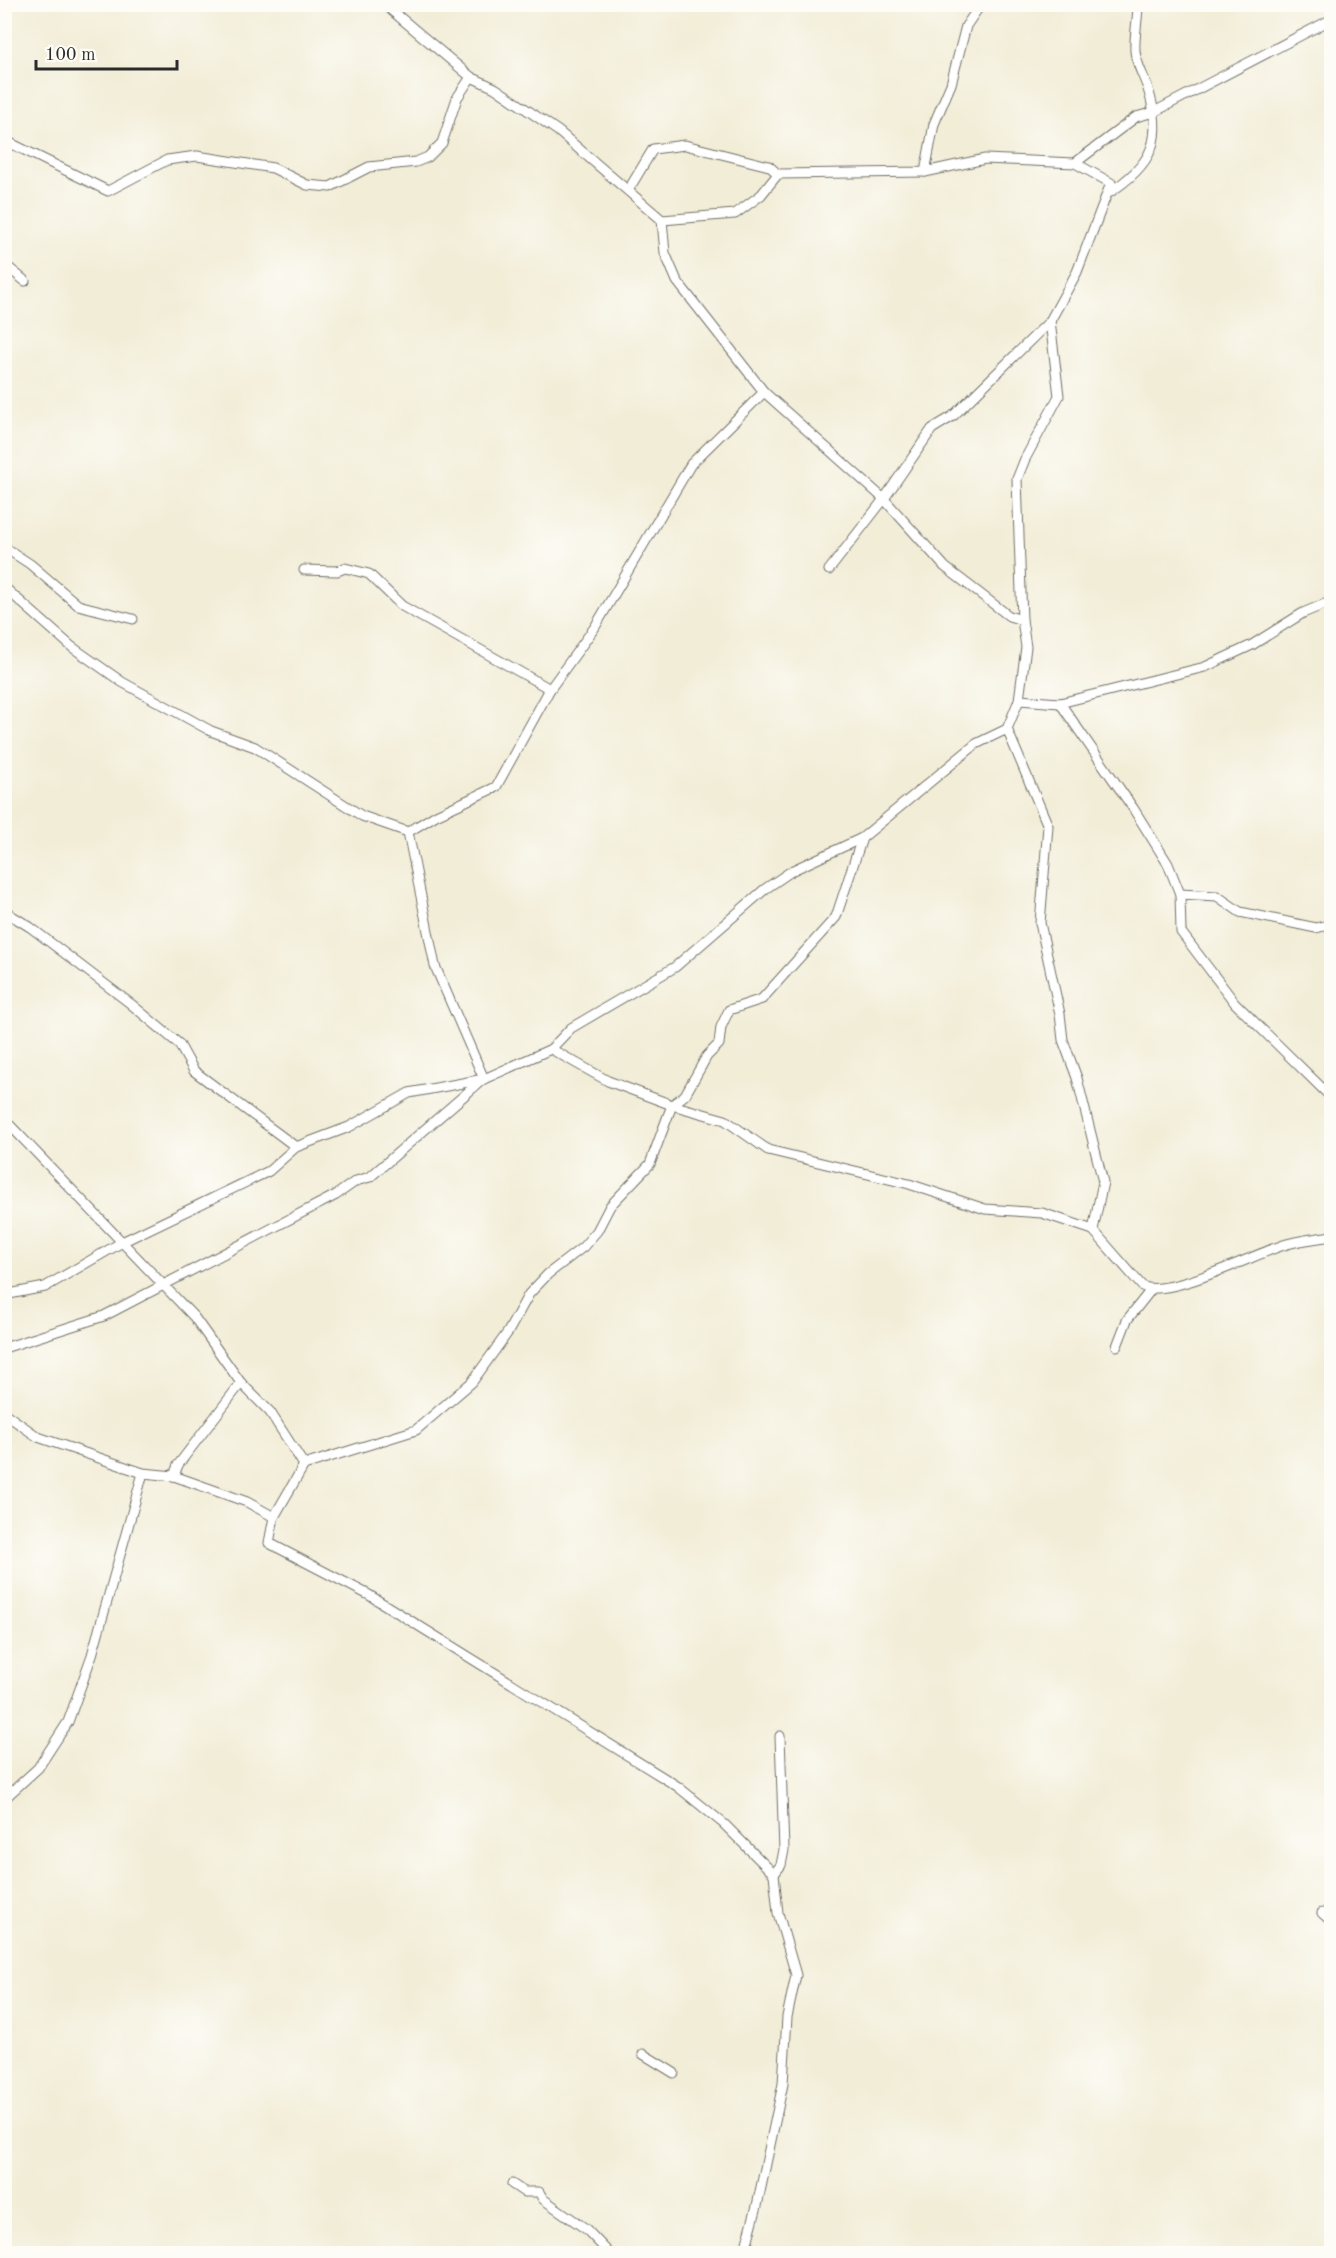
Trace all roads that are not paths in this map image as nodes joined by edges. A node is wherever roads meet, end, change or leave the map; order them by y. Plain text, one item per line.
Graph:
1 (384, 4) edge
2 (981, 4) edge
3 (1138, 4) edge
4 (1332, 19) edge
5 (471, 77) junction
6 (1154, 112) junction
7 (4, 140) edge
8 (1075, 163) junction
9 (925, 172) junction
10 (778, 174) junction
11 (629, 189) junction
12 (1107, 194) junction
13 (662, 220) junction
14 (4, 264) edge
15 (25, 281) dead end
16 (1050, 321) junction
17 (764, 392) junction
18 (884, 499) junction
19 (4, 547) edge
20 (304, 570) dead end
21 (829, 570) dead end
22 (4, 587) edge
23 (1332, 601) edge
24 (133, 619) dead end
25 (1022, 620) junction
26 (550, 689) junction
27 (1019, 700) junction
28 (1060, 703) junction
29 (1007, 729) junction
30 (408, 832) junction
31 (862, 838) junction
32 (1179, 894) junction
33 (4, 906) edge
34 (1332, 924) edge
35 (551, 1049) junction
36 (484, 1078) junction
37 (1332, 1098) edge
38 (672, 1105) junction
39 (4, 1119) edge
40 (296, 1147) junction
41 (1093, 1230) junction
42 (1332, 1236) edge
43 (124, 1241) junction
44 (164, 1284) junction
45 (1150, 1291) junction
46 (4, 1295) edge
47 (1116, 1346) dead end
48 (4, 1348) edge
49 (242, 1383) junction
50 (4, 1413) edge
51 (304, 1465) junction
52 (143, 1473) junction
53 (174, 1476) junction
54 (273, 1517) junction
55 (780, 1736) dead end
56 (4, 1799) edge
57 (774, 1874) junction
58 (1322, 1913) dead end
59 (1332, 1922) edge
60 (643, 2054) dead end
61 (674, 2073) dead end
62 (512, 2184) dead end
63 (610, 2253) edge
64 (744, 2253) edge

1 - 5 street
2 - 9 street
3 - 6 street
4 - 6 street
5 - 7 street
5 - 11 street
6 - 8 street
6 - 12 street
8 - 9 street
8 - 12 street
9 - 10 street
10 - 11 street
10 - 13 street
11 - 13 street
12 - 16 street
13 - 17 street
14 - 15 street
16 - 18 street
16 - 25 street
17 - 18 street
17 - 26 street
18 - 21 street
18 - 25 street
19 - 24 street
20 - 26 street
22 - 30 street
23 - 28 street
25 - 27 street
26 - 30 street
27 - 28 street
27 - 29 street
28 - 32 street
29 - 31 street
29 - 41 street
30 - 36 street
31 - 35 street
31 - 38 street
32 - 34 street
32 - 37 street
33 - 40 street
35 - 36 street
35 - 38 street
36 - 40 street
36 - 44 street
38 - 41 street
38 - 51 street
39 - 43 street
40 - 43 street
41 - 45 street
42 - 45 street
43 - 44 street
43 - 46 street
44 - 48 street
44 - 49 street
45 - 47 street
49 - 51 street
49 - 53 street
50 - 52 street
51 - 54 street
52 - 53 street
52 - 56 street
53 - 54 street
54 - 57 street
55 - 57 street
57 - 64 street
58 - 59 street
60 - 61 street
62 - 63 street

